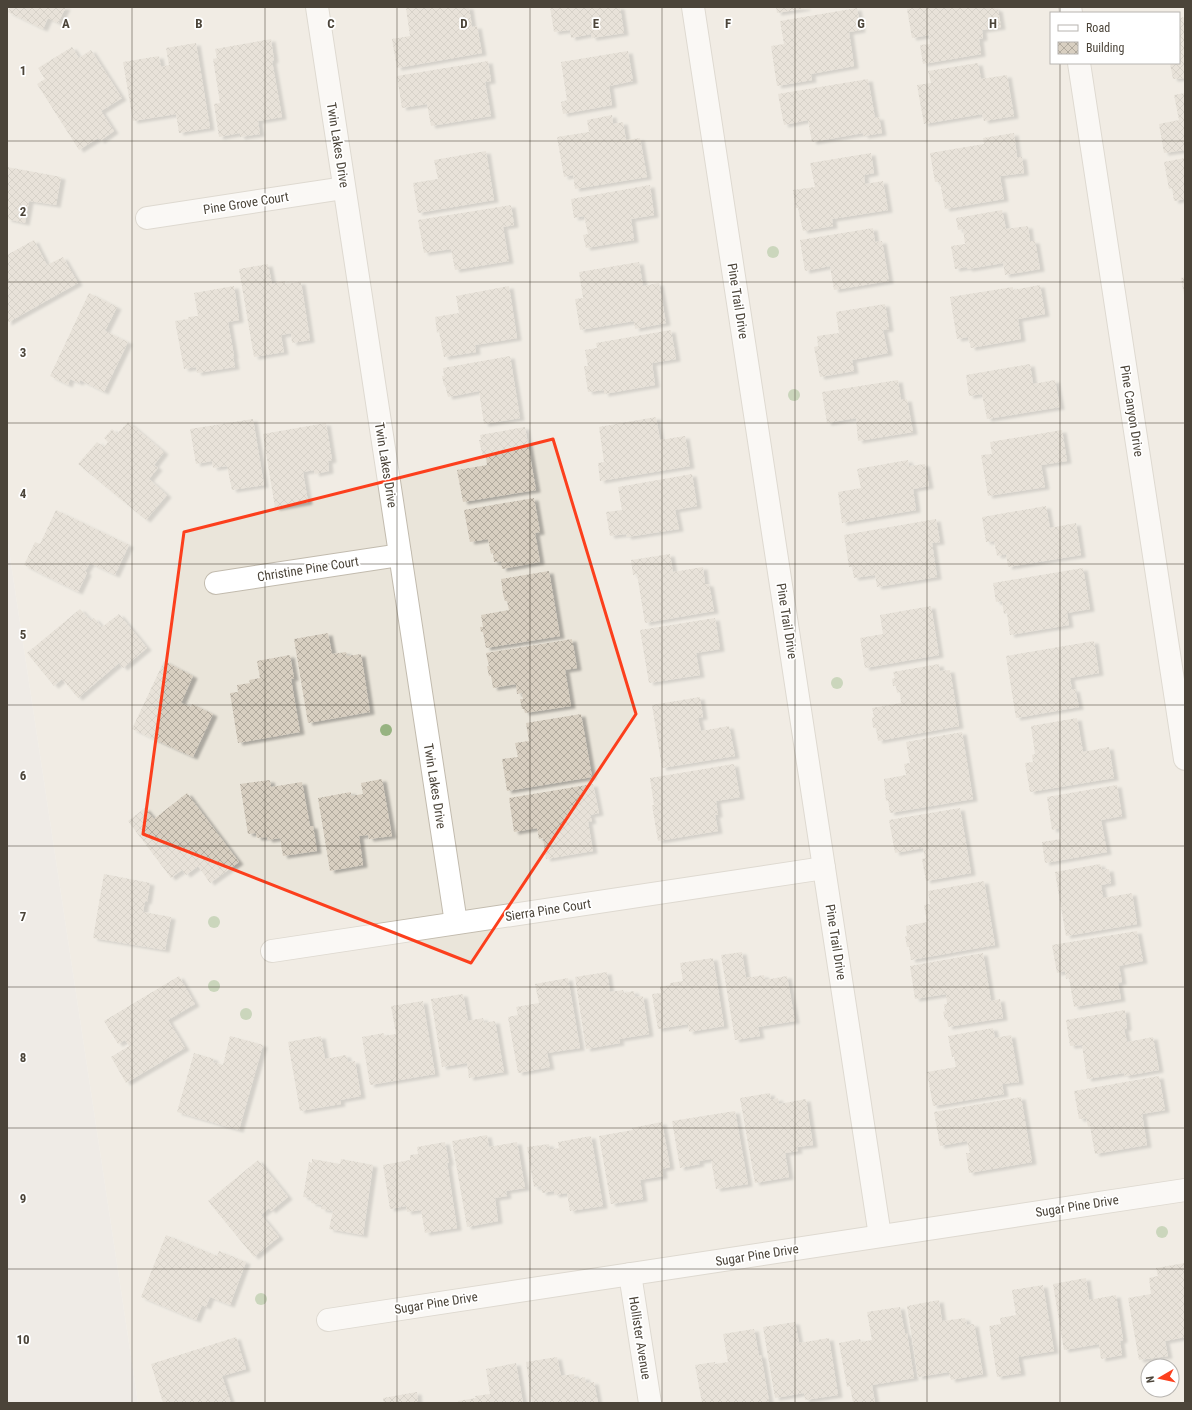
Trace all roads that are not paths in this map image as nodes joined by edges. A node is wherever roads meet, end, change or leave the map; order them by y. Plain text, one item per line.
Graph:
1 (317, 7) edge
2 (694, 7) edge
3 (1079, 64) edge
4 (344, 188) junction
5 (147, 218) dead end
6 (400, 555) junction
7 (216, 583) dead end
8 (1185, 759) edge
9 (824, 868) junction
10 (456, 924) junction
11 (272, 952) dead end
12 (1185, 1190) edge
13 (880, 1236) junction
14 (630, 1274) junction
15 (328, 1320) dead end
16 (650, 1403) edge

1 - 4 street, Twin Lakes Drive
2 - 9 street, Pine Trail Drive
3 - 8 street, Pine Canyon Drive
4 - 5 street, Pine Grove Court
4 - 6 street, Twin Lakes Drive
6 - 7 street, Christine Pine Court
6 - 10 street, Twin Lakes Drive
9 - 10 street, Sierra Pine Court
9 - 13 street, Pine Trail Drive
10 - 11 street, Sierra Pine Court
12 - 13 street, Sugar Pine Drive
13 - 14 street, Sugar Pine Drive
14 - 15 street, Sugar Pine Drive
14 - 16 street, Hollister Avenue

